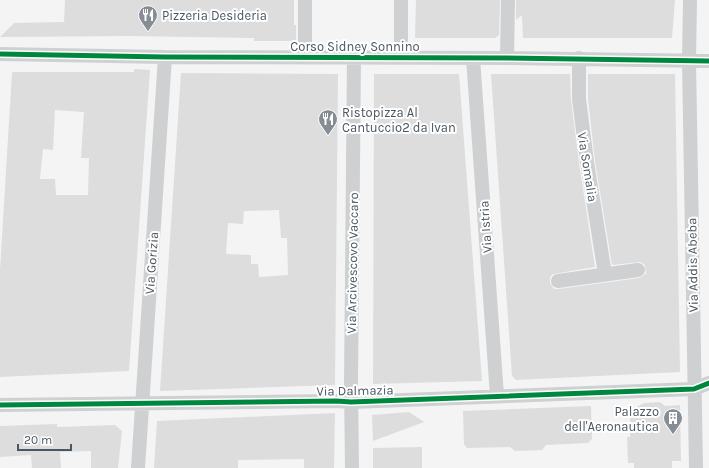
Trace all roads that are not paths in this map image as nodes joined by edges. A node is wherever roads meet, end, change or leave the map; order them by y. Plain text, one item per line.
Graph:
1 (305, 0) edge
2 (401, 0) edge
3 (508, 0) edge
4 (690, 0) edge
5 (0, 54) edge
6 (304, 57) junction
7 (354, 57) junction
8 (165, 58) junction
9 (401, 58) junction
10 (473, 58) junction
11 (507, 58) junction
12 (578, 58) junction
13 (689, 61) junction
14 (709, 61) edge
15 (638, 270) dead end
16 (606, 274) junction
17 (558, 281) dead end
18 (709, 383) edge
19 (694, 389) junction
20 (497, 396) junction
21 (351, 402) junction
22 (142, 403) junction
23 (0, 405) edge
24 (138, 468) edge
25 (352, 468) edge
26 (696, 468) edge

1 - 6 street
2 - 9 street
3 - 11 street
4 - 13 street, Via Addis Abeba
5 - 8 street, Corso Sidney Sonnino
6 - 7 street, Corso Sidney Sonnino
6 - 8 street, Corso Sidney Sonnino
7 - 9 street, Corso Sidney Sonnino
7 - 21 street, Via Arcivescovo Vaccaro
8 - 22 street, Via Gorizia
9 - 10 street, Corso Sidney Sonnino
10 - 11 street, Corso Sidney Sonnino
10 - 20 street, Via Istria
11 - 12 street, Corso Sidney Sonnino
12 - 13 street, Corso Sidney Sonnino
12 - 16 street, Via Somalia
13 - 14 street, Corso Sidney Sonnino
13 - 19 street, Via Addis Abeba
15 - 16 street
16 - 17 street
18 - 19 street, Via Dalmazia
19 - 20 street, Via Dalmazia
19 - 26 street, Via Addis Abeba
20 - 21 street, Via Dalmazia
21 - 22 street, Via Dalmazia
21 - 25 street, Via Arcivescovo Vaccaro
22 - 23 street, Via Dalmazia
22 - 24 street, Via Gorizia

